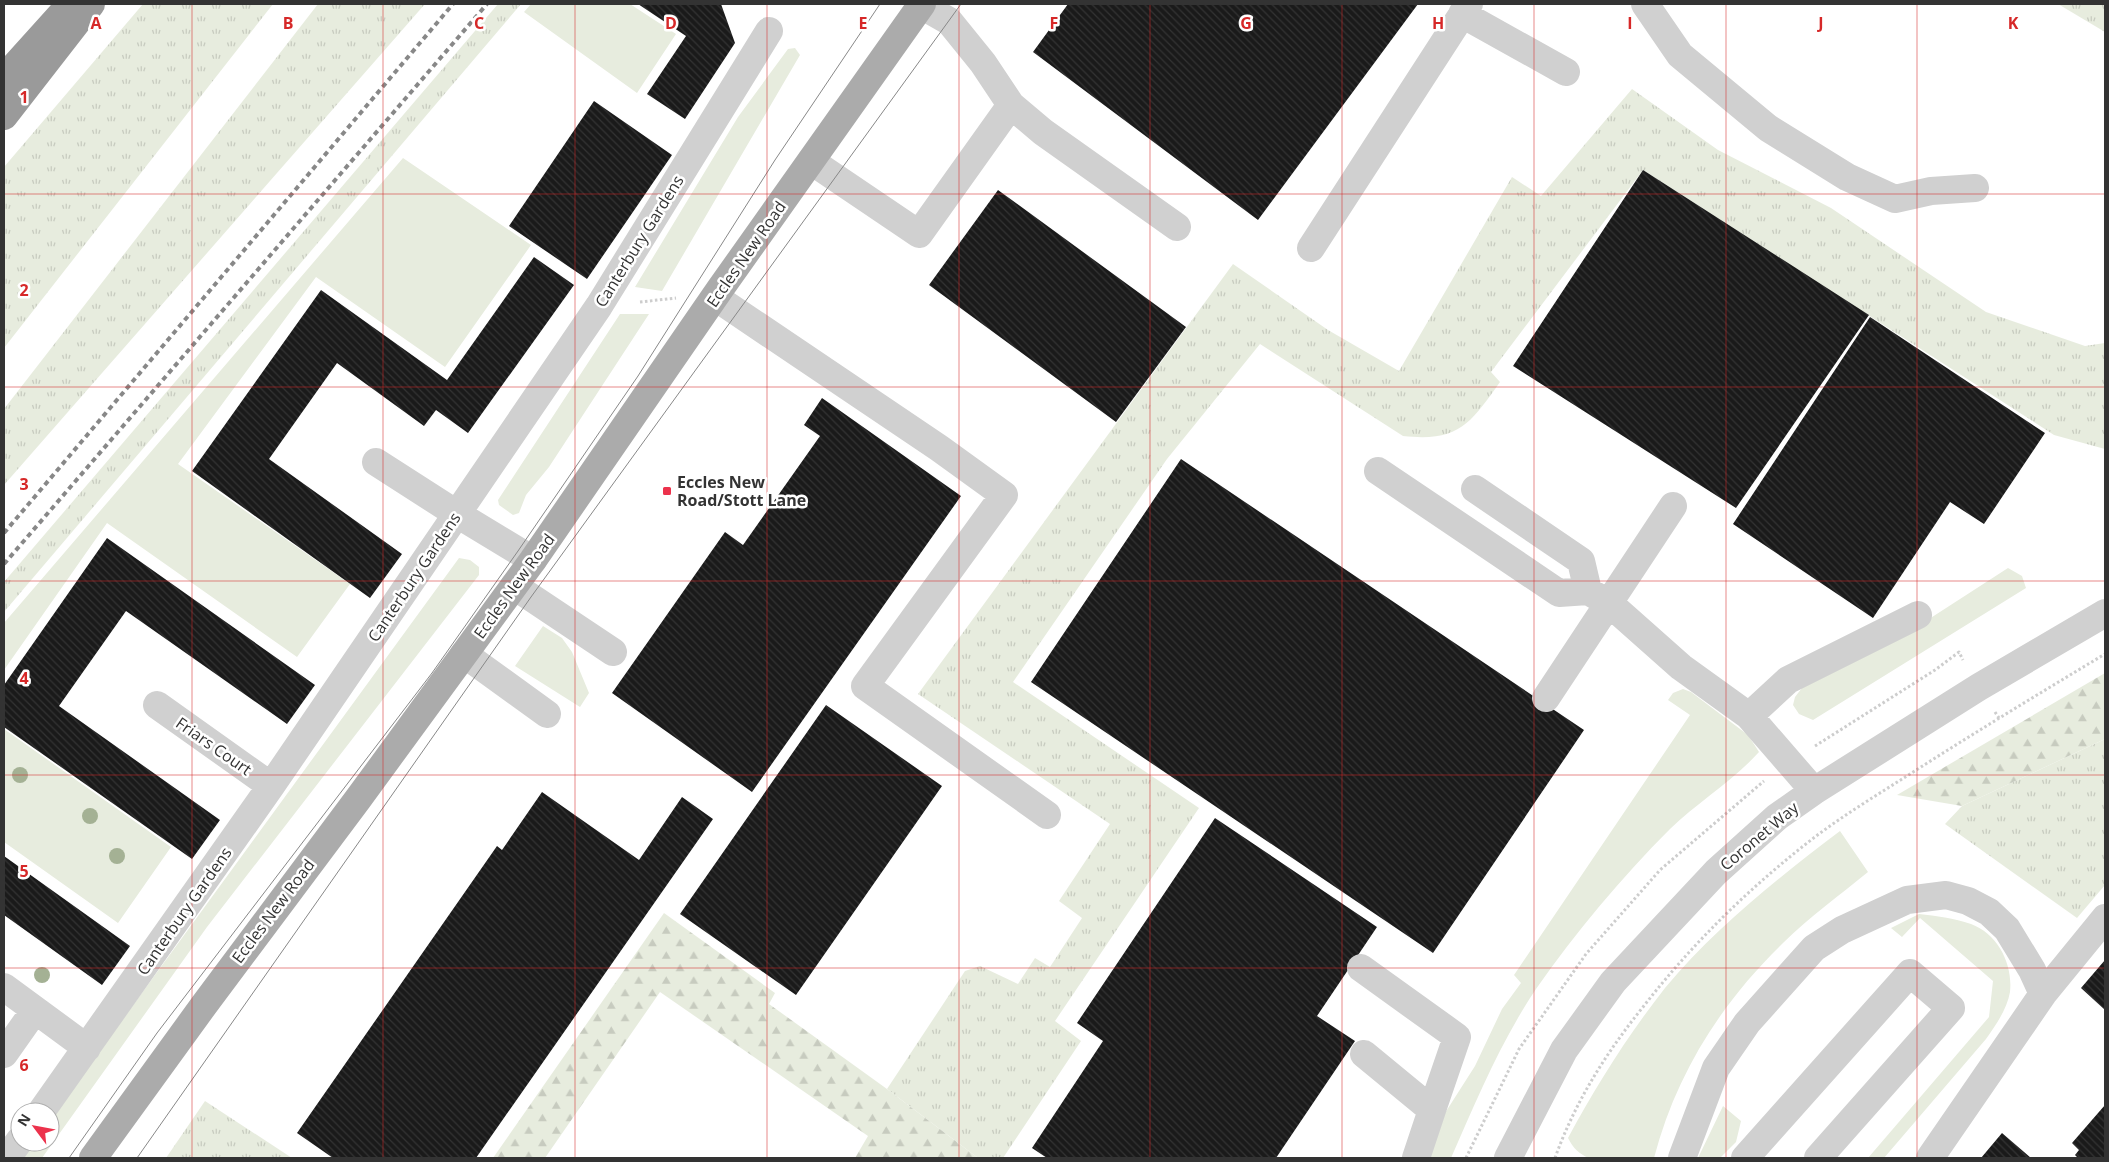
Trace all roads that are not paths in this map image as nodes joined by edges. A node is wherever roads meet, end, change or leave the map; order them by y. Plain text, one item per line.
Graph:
1 (70, 4) edge
2 (91, 4) edge
3 (921, 4) edge
4 (1645, 4) edge
5 (1465, 9) edge
6 (769, 31) dead end
7 (1566, 72) dead end
8 (4, 78) edge
9 (1011, 105) junction
10 (4, 116) edge
11 (811, 161) junction
12 (1975, 188) dead end
13 (1177, 227) dead end
14 (1312, 248) dead end
15 (718, 293) junction
16 (376, 462) dead end
17 (1378, 471) dead end
18 (1475, 489) dead end
19 (1673, 506) dead end
20 (457, 514) junction
21 (533, 560) junction
22 (514, 586) junction
23 (1599, 598) junction
24 (2105, 613) edge
25 (1918, 615) dead end
26 (613, 652) dead end
27 (464, 654) junction
28 (1546, 698) dead end
29 (157, 705) dead end
30 (547, 714) dead end
31 (1749, 716) junction
32 (271, 786) junction
33 (1814, 791) junction
34 (1047, 815) dead end
35 (2105, 918) edge
36 (1361, 968) dead end
37 (4, 987) edge
38 (2043, 994) junction
39 (35, 1010) junction
40 (87, 1048) junction
41 (4, 1054) edge
42 (1364, 1054) dead end
43 (47, 1102) edge
44 (1432, 1110) junction
45 (1517, 1155) edge
46 (93, 1158) edge
47 (1416, 1158) edge
48 (1682, 1158) edge
49 (1746, 1158) edge
50 (1818, 1158) edge
51 (1930, 1158) edge

1 - 8 highway
2 - 10 highway
3 - 9 street
3 - 11 main road, Eccles New Road
4 - 12 street
5 - 7 street
5 - 14 street
6 - 20 street, Canterbury Gardens
9 - 11 street
9 - 13 street
11 - 15 main road, Eccles New Road
15 - 21 main road, Eccles New Road
15 - 34 street
16 - 20 street
17 - 23 street
18 - 23 street
19 - 23 street
20 - 21 street
20 - 32 street, Canterbury Gardens
21 - 22 main road, Eccles New Road
22 - 26 street
22 - 27 main road, Eccles New Road
23 - 28 street
23 - 31 street
24 - 33 street, Coronet Way
25 - 31 street
27 - 30 street
27 - 46 main road, Eccles New Road
29 - 32 street, Friars Court
31 - 33 street
32 - 40 street, Canterbury Gardens
33 - 45 street, Coronet Way
35 - 38 street
36 - 44 street
37 - 39 street
38 - 48 street
38 - 51 street
39 - 40 street
39 - 41 street
40 - 43 street, Canterbury Gardens
42 - 44 street
44 - 47 street
49 - 50 street

